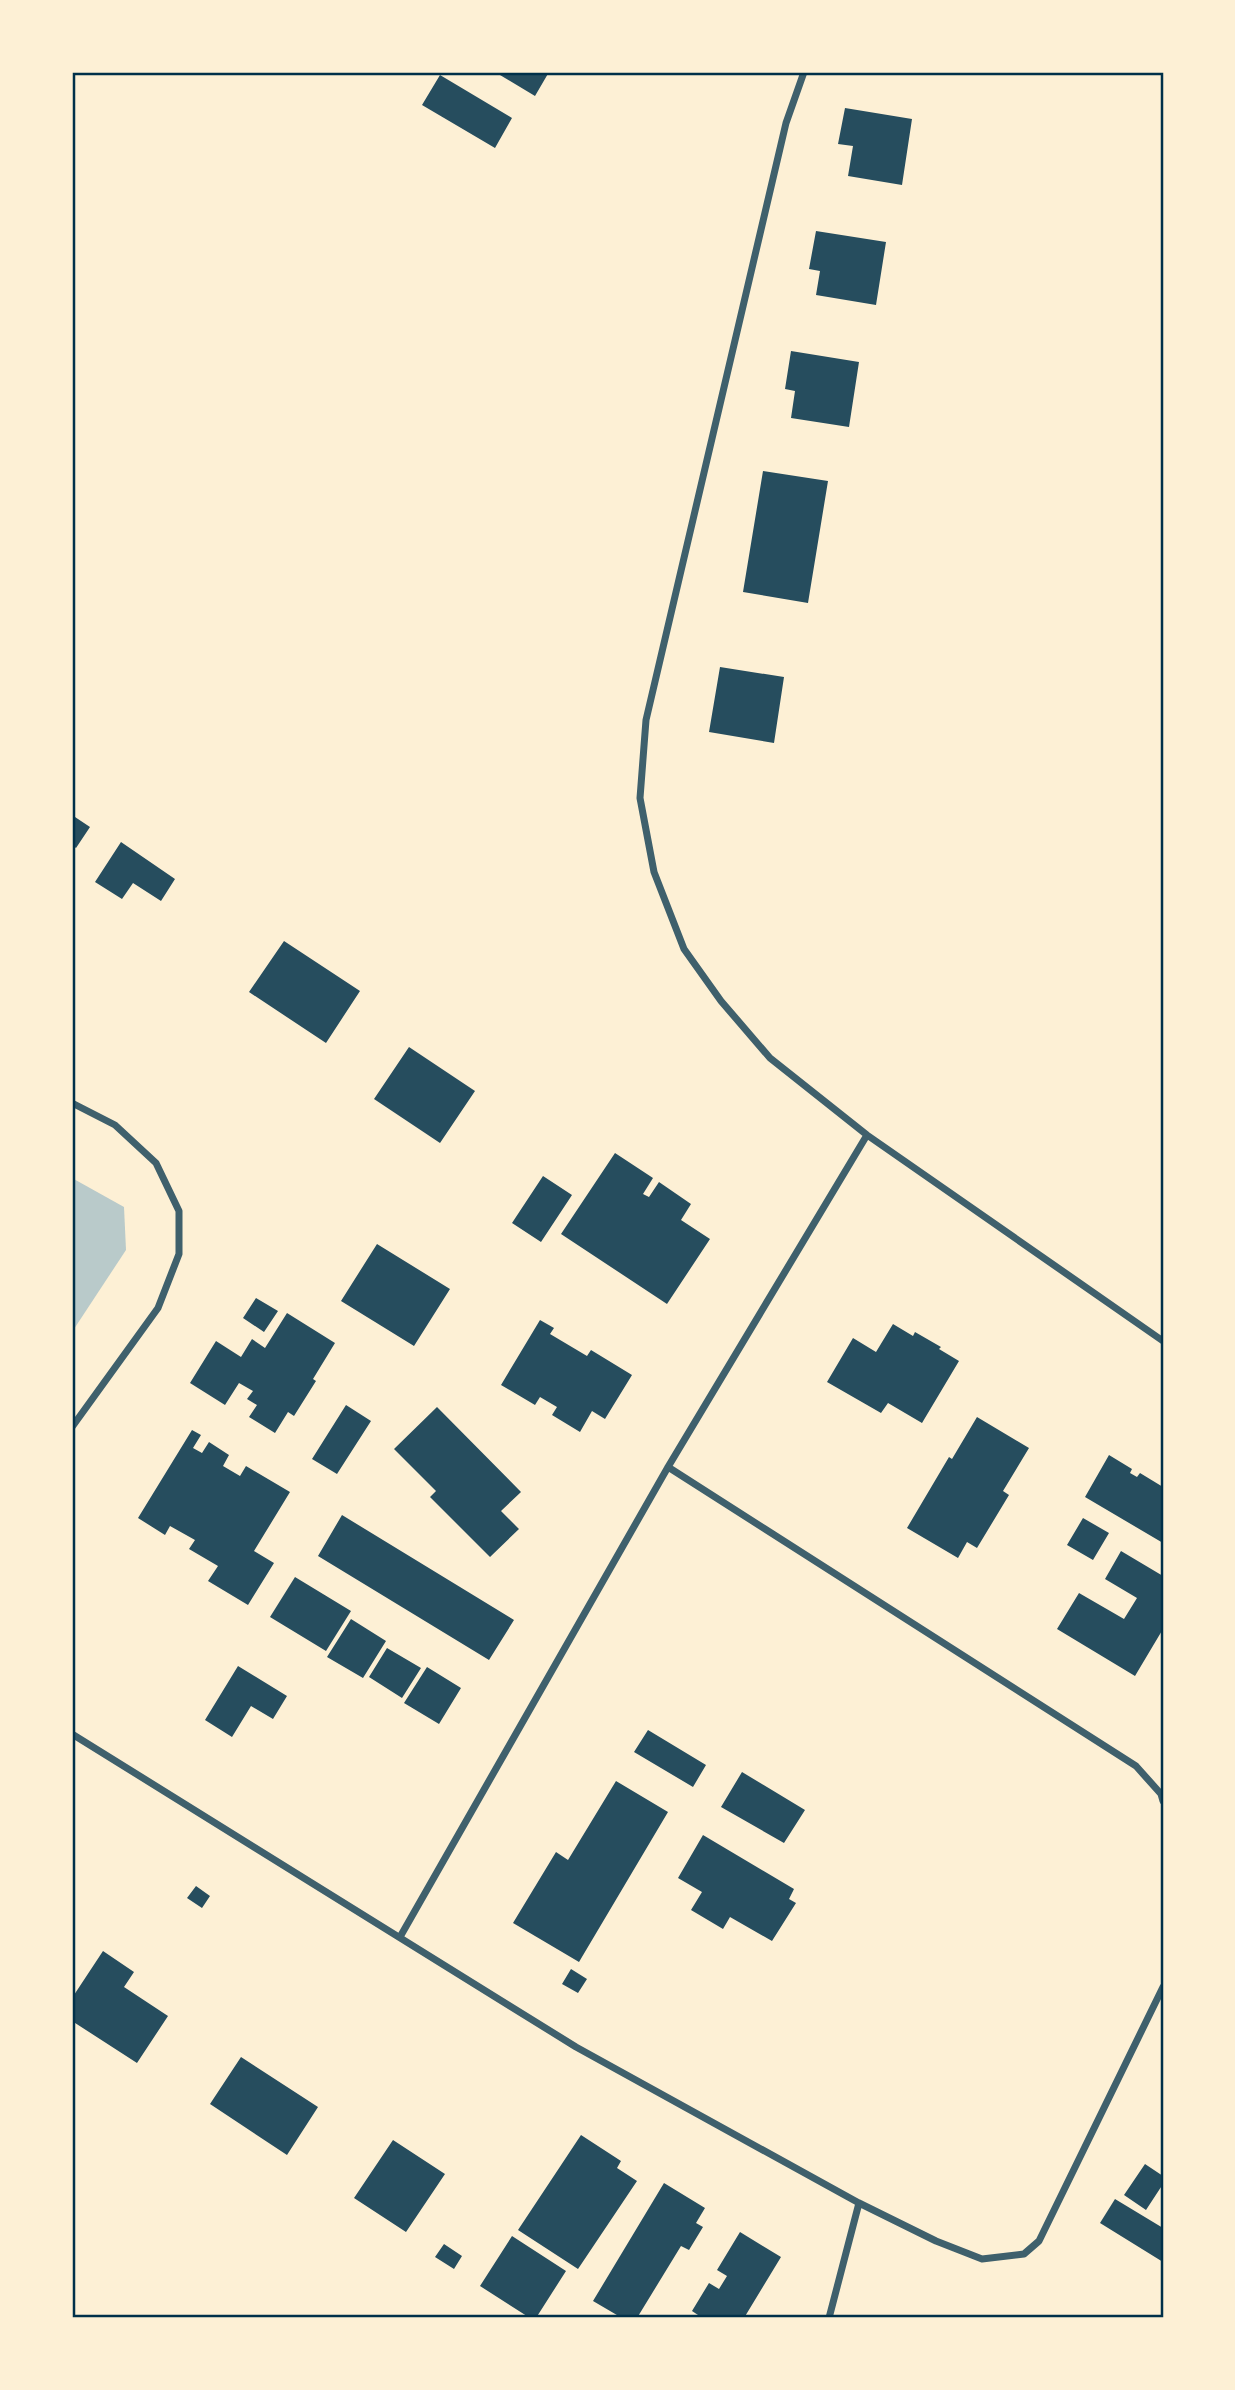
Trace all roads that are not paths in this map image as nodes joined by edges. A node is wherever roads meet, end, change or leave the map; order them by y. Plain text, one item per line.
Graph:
1 (804, 72) edge
2 (72, 1103) edge
3 (867, 1135) junction
4 (1163, 1341) edge
5 (72, 1427) edge
6 (668, 1467) junction
7 (72, 1734) edge
8 (1163, 1801) edge
9 (400, 1937) junction
10 (1163, 1987) edge
11 (859, 2203) junction
12 (829, 2318) edge

1 - 3 street
2 - 5 street
3 - 4 street
3 - 6 street
6 - 8 street
6 - 9 street
7 - 9 street
9 - 11 street
10 - 11 street
11 - 12 street

